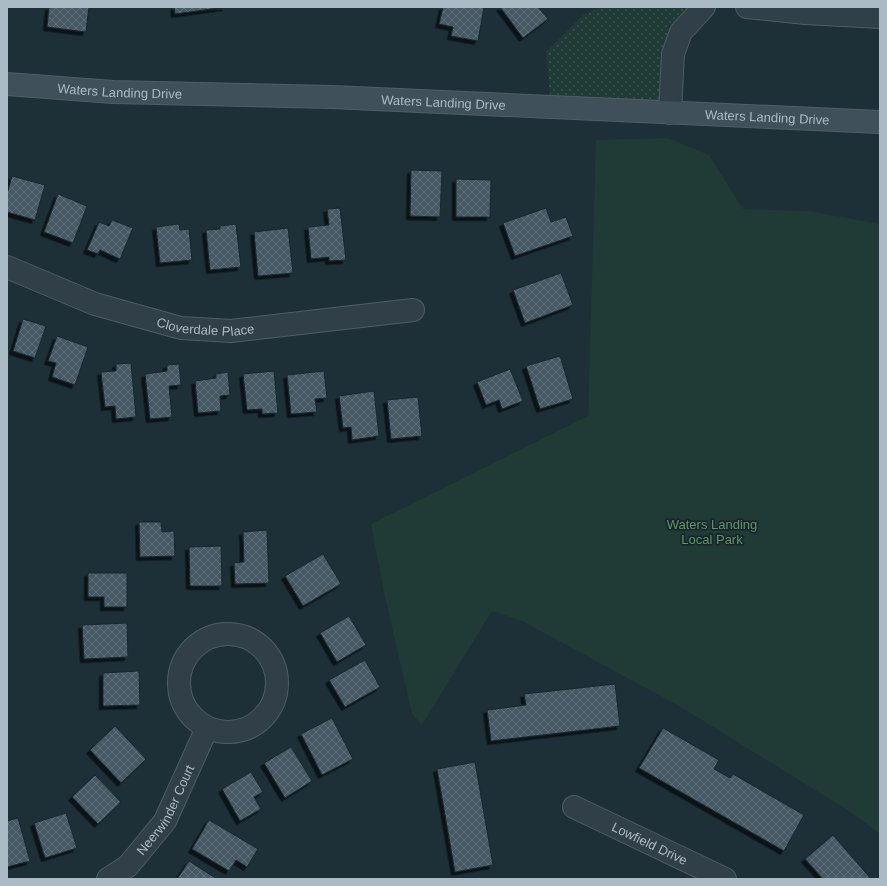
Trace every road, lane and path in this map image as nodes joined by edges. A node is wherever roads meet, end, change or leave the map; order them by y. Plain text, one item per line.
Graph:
1 (704, 7) edge
2 (747, 7) edge
3 (880, 17) edge
4 (7, 84) edge
5 (670, 113) junction
6 (880, 122) edge
7 (7, 267) edge
8 (413, 310) dead end
9 (207, 728) junction
10 (574, 807) dead end
11 (108, 879) edge
12 (725, 879) edge

1 - 5 street
2 - 3 street
4 - 5 street, Waters Landing Drive
5 - 6 street, Waters Landing Drive
7 - 8 street, Cloverdale Place
9 - 9 street
9 - 11 street, Neerwinder Court
10 - 12 street, Lowfield Drive

